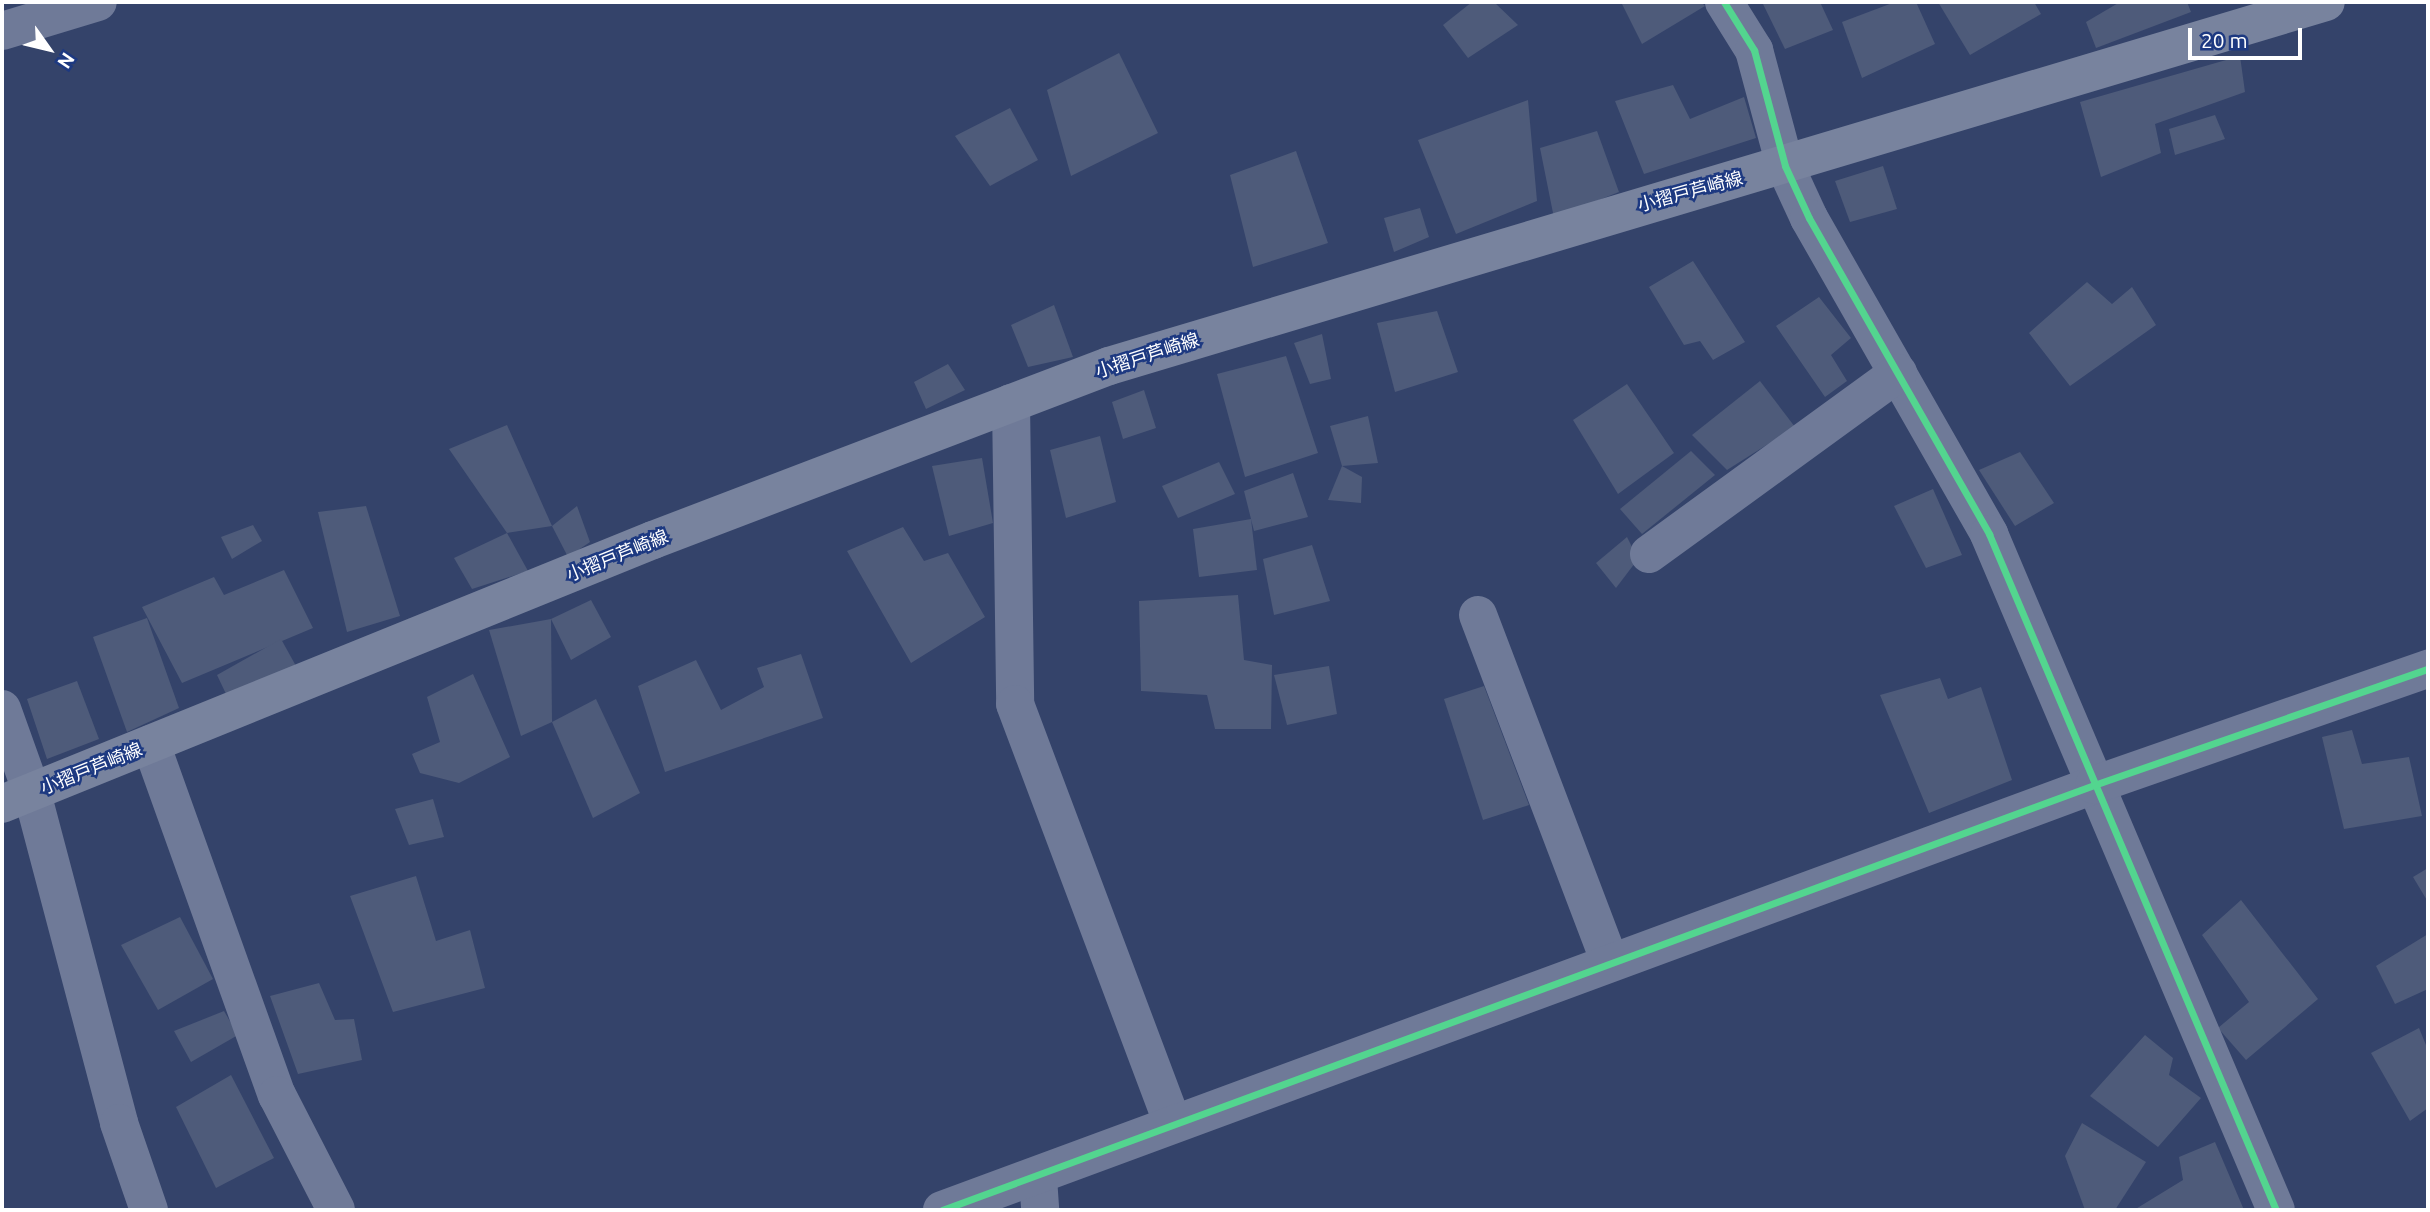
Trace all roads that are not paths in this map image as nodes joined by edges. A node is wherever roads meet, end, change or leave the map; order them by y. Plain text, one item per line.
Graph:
1 (98, 2) edge
2 (1724, 2) edge
3 (2326, 2) edge
4 (2, 31) edge
5 (1785, 166) junction
6 (1898, 373) junction
7 (1011, 403) junction
8 (1649, 554) dead end
9 (1478, 615) dead end
10 (2428, 669) edge
11 (2, 709) edge
12 (151, 744) junction
13 (2094, 785) junction
14 (17, 798) edge
15 (1610, 962) junction
16 (1172, 1121) junction
17 (1039, 1194) edge
18 (149, 1210) edge
19 (336, 1210) edge
20 (942, 1210) edge
21 (2276, 1210) edge

1 - 4 street
2 - 5 street
3 - 5 main road, 小摺戸芦崎線
5 - 6 street
5 - 7 main road, 小摺戸芦崎線
6 - 8 street
6 - 13 street
7 - 12 main road, 小摺戸芦崎線
7 - 16 street
9 - 15 street
10 - 13 street
11 - 14 street
12 - 14 main road, 小摺戸芦崎線
12 - 19 street
13 - 15 street
13 - 21 street
14 - 18 street
15 - 16 street
16 - 17 street
17 - 20 street

